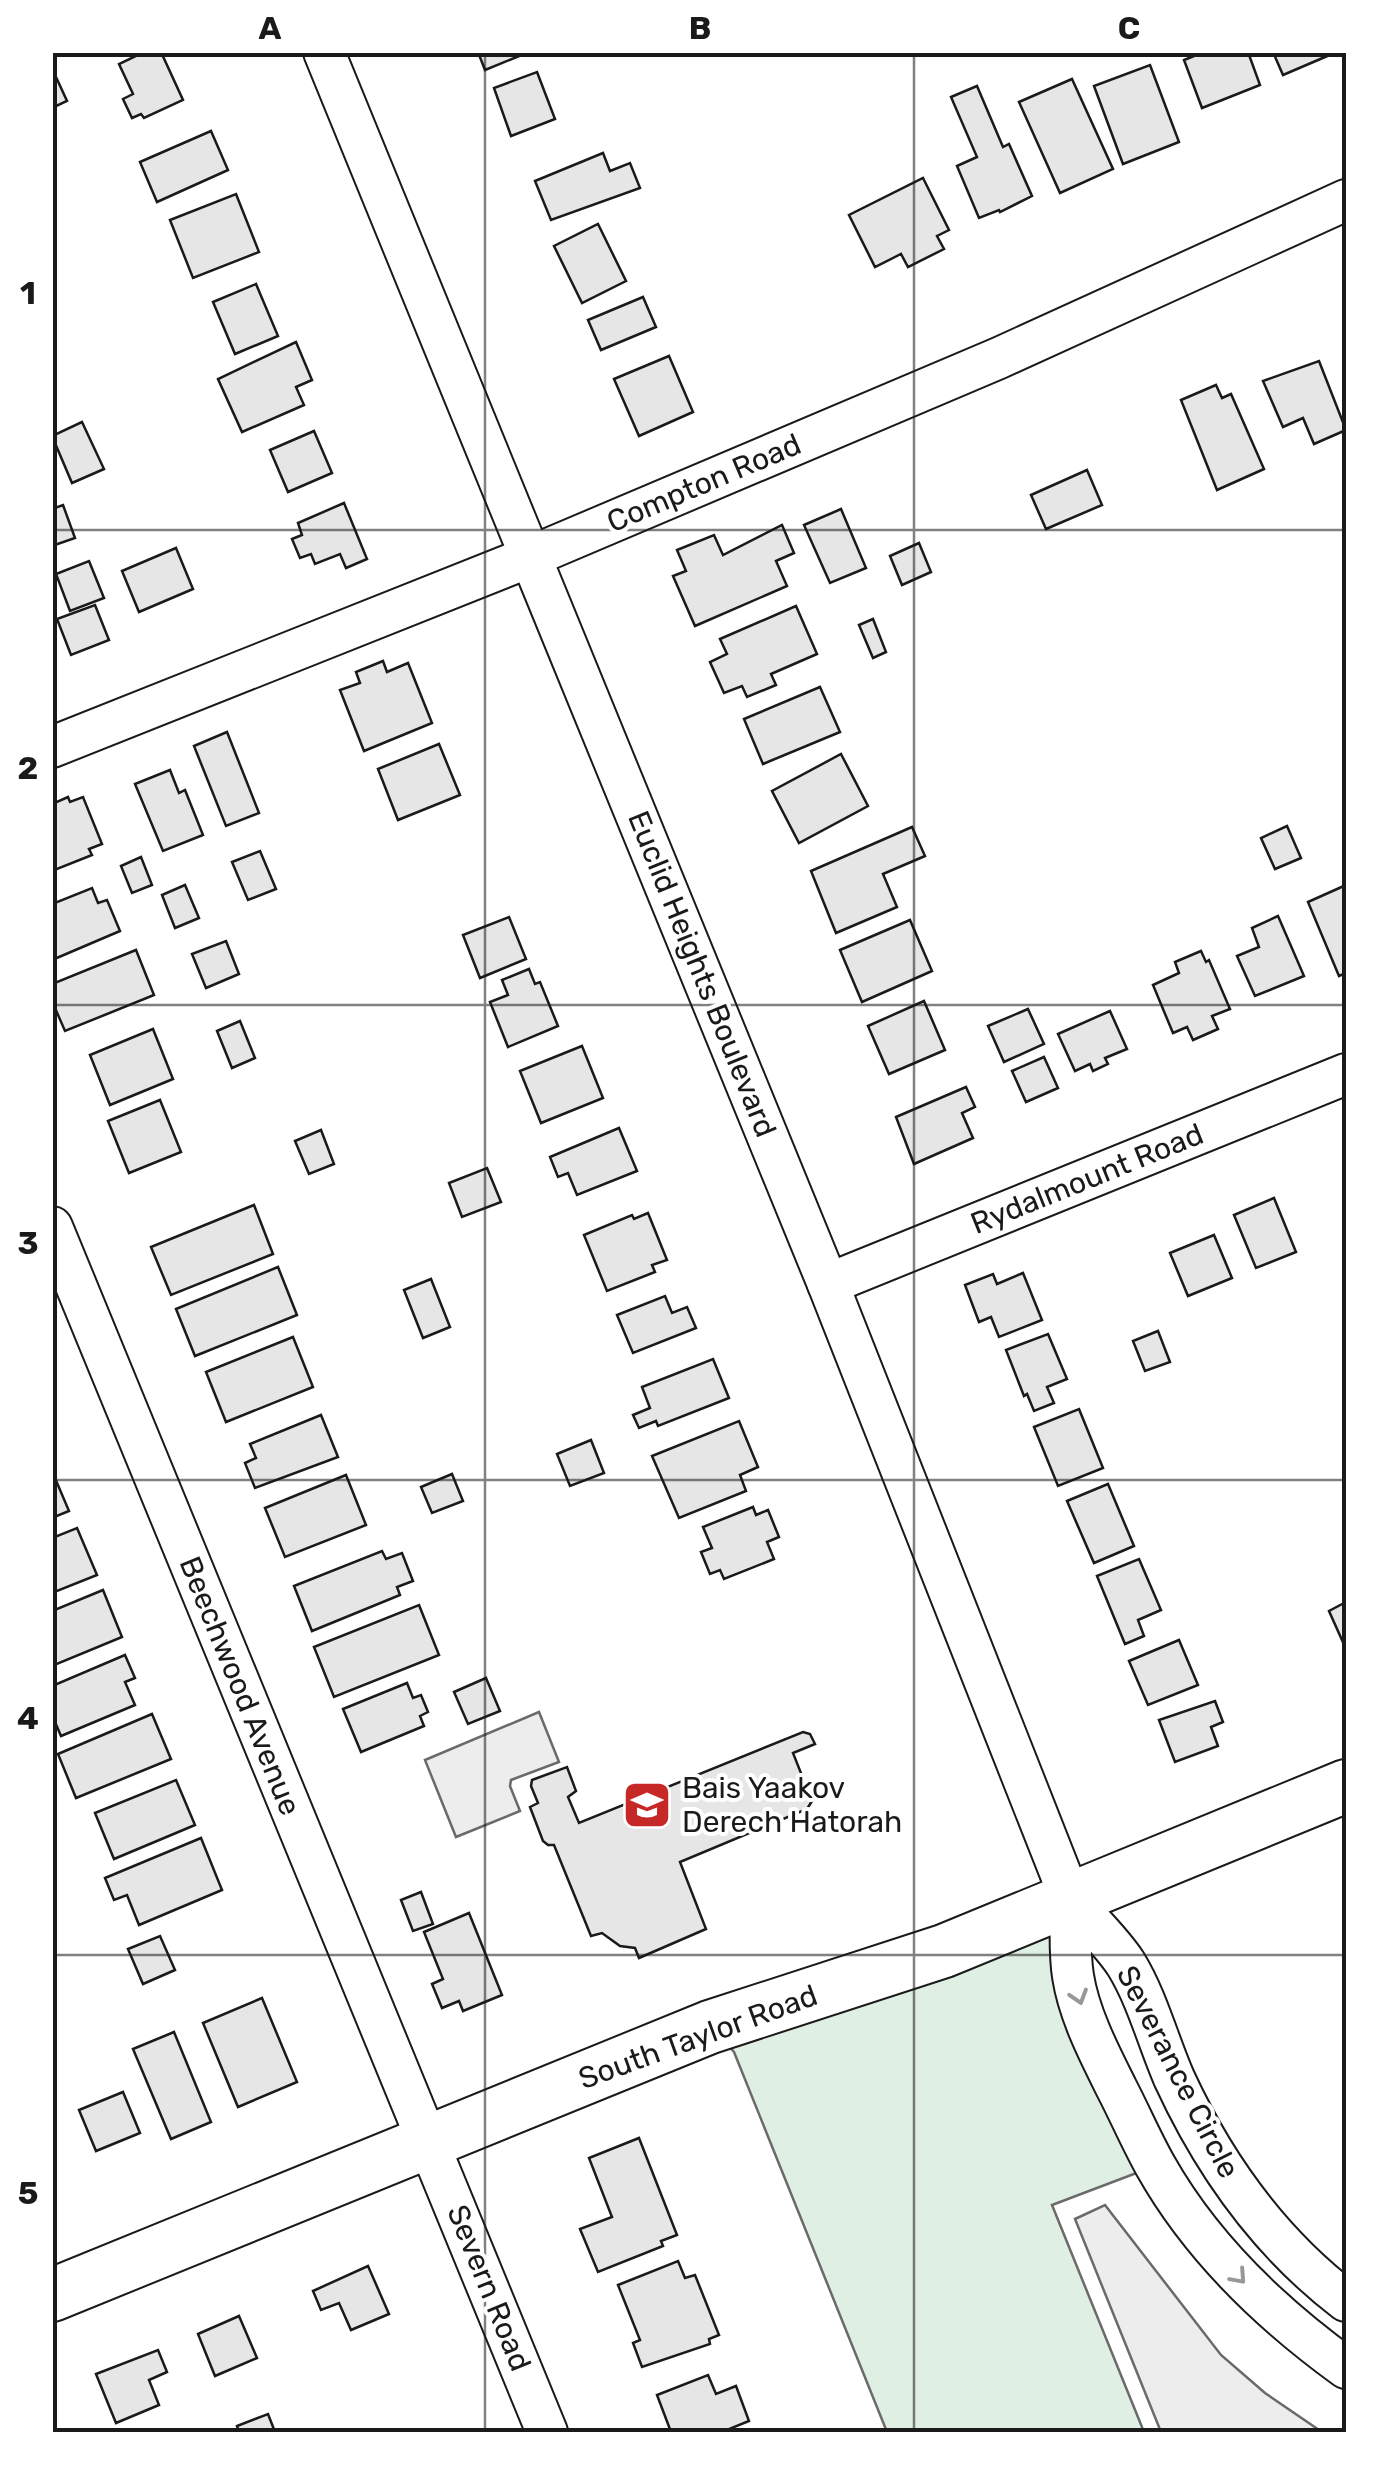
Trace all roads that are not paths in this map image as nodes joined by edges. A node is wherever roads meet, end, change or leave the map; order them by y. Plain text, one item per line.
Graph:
1 (324, 52) edge
2 (1346, 200) edge
3 (532, 556) junction
4 (52, 747) edge
5 (1346, 1074) edge
6 (52, 1227) edge
7 (828, 1284) junction
8 (1346, 1786) edge
9 (1071, 1900) junction
10 (428, 2144) junction
11 (52, 2294) edge
12 (1346, 2301) edge
13 (1346, 2368) edge
14 (547, 2432) edge

1 - 3 street, Euclid Heights Boulevard
2 - 3 street, Compton Road
3 - 4 street, Compton Road
3 - 7 street, Euclid Heights Boulevard
5 - 7 street, Rydalmount Road
6 - 10 street, Beechwood Avenue
7 - 9 street, Euclid Heights Boulevard
8 - 9 main road, South Taylor Road
9 - 10 main road, South Taylor Road
9 - 12 street, Severance Circle
9 -> 13 street, Severance Circle
10 - 11 main road, South Taylor Road
10 - 14 street, Severn Road

